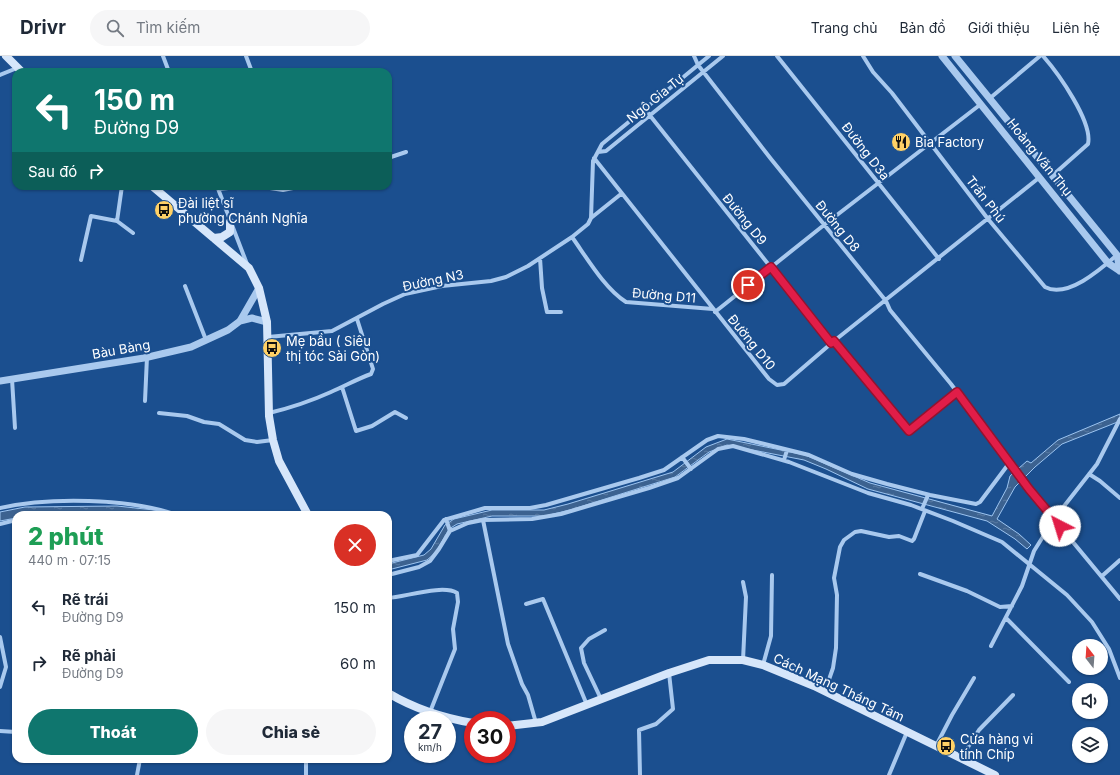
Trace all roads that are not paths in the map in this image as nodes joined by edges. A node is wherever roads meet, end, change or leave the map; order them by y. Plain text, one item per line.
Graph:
1 (6, 56) edge
2 (163, 56) edge
3 (246, 56) edge
4 (694, 56) edge
5 (709, 56) edge
6 (723, 56) edge
7 (777, 56) edge
8 (863, 56) edge
9 (955, 56) edge
10 (1040, 56) edge
11 (1043, 56) edge
12 (947, 58) edge
13 (698, 65) junction
14 (18, 68) edge
15 (168, 68) edge
16 (250, 68) edge
17 (703, 71) junction
18 (12, 72) edge
19 (0, 75) edge
20 (989, 99) junction
21 (982, 104) junction
22 (644, 108) junction
23 (649, 114) junction
24 (930, 142) junction
25 (1026, 144) junction
26 (1019, 150) junction
27 (406, 152) dead end
28 (598, 152) junction
29 (392, 157) edge
30 (594, 158) junction
31 (1053, 175) junction
32 (1040, 177) junction
33 (878, 182) junction
34 (121, 190) edge
35 (157, 190) edge
36 (218, 190) edge
37 (1064, 190) junction
38 (621, 194) junction
39 (1056, 196) junction
40 (591, 218) junction
41 (988, 219) junction
42 (117, 221) junction
43 (230, 222) junction
44 (824, 225) junction
45 (133, 233) dead end
46 (572, 237) junction
47 (214, 238) junction
48 (1117, 255) junction
49 (540, 258) junction
50 (939, 259) junction
51 (81, 260) dead end
52 (1108, 263) junction
53 (771, 267) junction
54 (249, 268) junction
55 (1120, 271) edge
56 (186, 286) dead end
57 (259, 288) junction
58 (886, 301) junction
59 (714, 310) junction
60 (561, 312) dead end
61 (357, 319) junction
62 (240, 321) junction
63 (266, 322) junction
64 (267, 337) junction
65 (206, 340) junction
66 (833, 342) junction
67 (147, 357) junction
68 (12, 379) junction
69 (0, 381) edge
70 (342, 387) junction
71 (957, 392) junction
72 (145, 401) dead end
73 (159, 413) dead end
74 (269, 413) junction
75 (406, 418) dead end
76 (1120, 419) edge
77 (1119, 426) edge
78 (15, 428) dead end
79 (273, 440) junction
80 (787, 450) junction
81 (682, 457) junction
82 (784, 460) junction
83 (1010, 462) junction
84 (691, 469) junction
85 (1089, 474) junction
86 (928, 495) junction
87 (1120, 498) edge
88 (0, 508) edge
89 (924, 510) junction
90 (165, 511) edge
91 (306, 511) edge
92 (446, 519) junction
93 (1054, 519) junction
94 (483, 520) junction
95 (12, 521) edge
96 (0, 524) edge
97 (450, 531) junction
98 (392, 560) edge
99 (1120, 560) edge
100 (1030, 564) junction
101 (392, 574) edge
102 (920, 574) dead end
103 (772, 575) dead end
104 (1102, 576) junction
105 (743, 582) dead end
106 (392, 598) edge
107 (1120, 599) edge
108 (526, 604) dead end
109 (1012, 606) junction
110 (1006, 618) junction
111 (605, 630) dead end
112 (0, 637) edge
113 (991, 646) dead end
114 (743, 660) junction
115 (763, 665) junction
116 (669, 673) junction
117 (974, 678) dead end
118 (1120, 678) edge
119 (1069, 682) dead end
120 (0, 687) edge
121 (825, 692) junction
122 (1013, 695) dead end
123 (392, 696) edge
124 (601, 700) junction
125 (587, 705) junction
126 (425, 711) edge
127 (431, 711) edge
128 (536, 723) junction
129 (516, 725) edge
130 (0, 730) edge
131 (907, 731) junction
132 (12, 732) edge
133 (936, 746) junction
134 (961, 759) junction
135 (139, 763) edge
136 (306, 763) edge
137 (137, 775) edge
138 (306, 775) edge
139 (640, 775) edge
140 (889, 775) edge
141 (995, 775) edge

1 - 14 main road
2 - 15 street
3 - 16 street
4 - 13 street, Đường D8
5 - 13 street, Ngô Gia Tự
6 - 17 street, Ngô Gia Tự
7 - 33 street, Đường D3a
8 - 24 street, Trần Phú
9 - 20 street, Hoàng Văn Thụ
10 - 20 street
11 - 31 street
12 - 21 street, Hoàng Văn Thụ
13 - 17 street, Đường D8
13 - 22 street, Ngô Gia Tự
17 - 23 street, Ngô Gia Tự
17 - 44 street, Đường D8
18 - 19 street
20 - 21 street
20 - 25 street, Hoàng Văn Thụ
21 - 24 street
21 - 26 street, Hoàng Văn Thụ
22 - 23 street, Đường D9
22 - 28 street, Ngô Gia Tự
23 - 28 street, Ngô Gia Tự
23 - 53 street, Đường D9
24 - 33 street
24 - 41 street, Trần Phú
25 - 26 street
25 - 31 street, Hoàng Văn Thụ
26 - 32 street, Hoàng Văn Thụ
27 - 29 street
28 - 30 street, Ngô Gia Tự
30 - 38 street, Đường D10
30 - 40 street
31 - 37 street, Hoàng Văn Thụ
32 - 39 street, Hoàng Văn Thụ
32 - 41 street, Đường D10
33 - 44 street
33 - 50 street, Đường D3a
34 - 42 street
35 - 47 main road
36 - 43 street
37 - 39 street
37 - 48 street, Hoàng Văn Thụ
38 - 40 street, Đường N3
38 - 59 street, Đường D10
39 - 52 street, Hoàng Văn Thụ
40 - 46 street, Đường N3
41 - 50 street, Đường D10
41 - 52 street, Trần Phú
42 - 45 street
42 - 51 street
43 - 47 main road
43 - 54 street
44 - 53 street
44 - 58 street, Đường D8
46 - 49 street, Đường N3
46 - 59 street, Đường D11
47 - 54 main road
48 - 52 street, Trần Phú
48 - 55 street, Hoàng Văn Thụ
49 - 60 street
49 - 61 street, Đường N3
50 - 58 street, Đường D10
52 - 55 street, Hoàng Văn Thụ
53 - 59 street
53 - 66 street, Đường D9
54 - 57 main road
56 - 65 street
57 - 62 street
57 - 63 main road
58 - 66 street, Đường D10
58 - 71 street, Đường D8
59 - 66 street, Đường D10
61 - 64 street, Đường N3
61 - 70 street
62 - 63 street
62 - 65 street, Bàu Bàng
63 - 64 main road
64 - 74 main road
65 - 67 street, Bàu Bàng
66 - 71 street, Đường D9
67 - 68 street, Bàu Bàng
67 - 72 street
68 - 69 street, Bàu Bàng
68 - 78 street
70 - 74 street
70 - 75 street
71 - 83 street, Đường D8
73 - 79 street
74 - 79 main road
76 - 77 street
77 - 85 street
79 - 91 main road
80 - 81 street
80 - 82 street
80 - 86 street
81 - 84 street
81 - 92 street
82 - 84 street
82 - 89 street
83 - 86 street
83 - 93 street, Đường D8
84 - 94 street
85 - 87 street
85 - 93 street
86 - 89 street
88 - 90 street
89 - 100 street
89 - 121 street
92 - 97 street
92 - 98 street
93 - 100 street
93 - 104 street, Đường D8
94 - 97 street
94 - 128 street
95 - 96 street
97 - 101 street
99 - 104 street
100 - 109 street
100 - 118 street
102 - 109 street
103 - 115 street
104 - 107 street, Đường D8
105 - 114 street
106 - 127 street
108 - 125 street
109 - 110 street
110 - 113 street
110 - 119 street
111 - 124 street
112 - 120 street
114 - 115 main road, Cách Mạng Tháng Tám
114 - 116 main road, Cách Mạng Tháng Tám
115 - 121 main road, Cách Mạng Tháng Tám
116 - 124 main road, Cách Mạng Tháng Tám
116 - 139 street
117 - 133 street
121 - 131 main road, Cách Mạng Tháng Tám
122 - 134 street
123 - 126 main road
124 - 125 main road, Cách Mạng Tháng Tám
125 - 128 main road, Cách Mạng Tháng Tám
128 - 129 main road, Cách Mạng Tháng Tám
130 - 132 street
131 - 133 main road, Cách Mạng Tháng Tám
131 - 140 street
133 - 134 main road, Cách Mạng Tháng Tám
134 - 141 main road, Cách Mạng Tháng Tám
135 - 137 street
136 - 138 street

